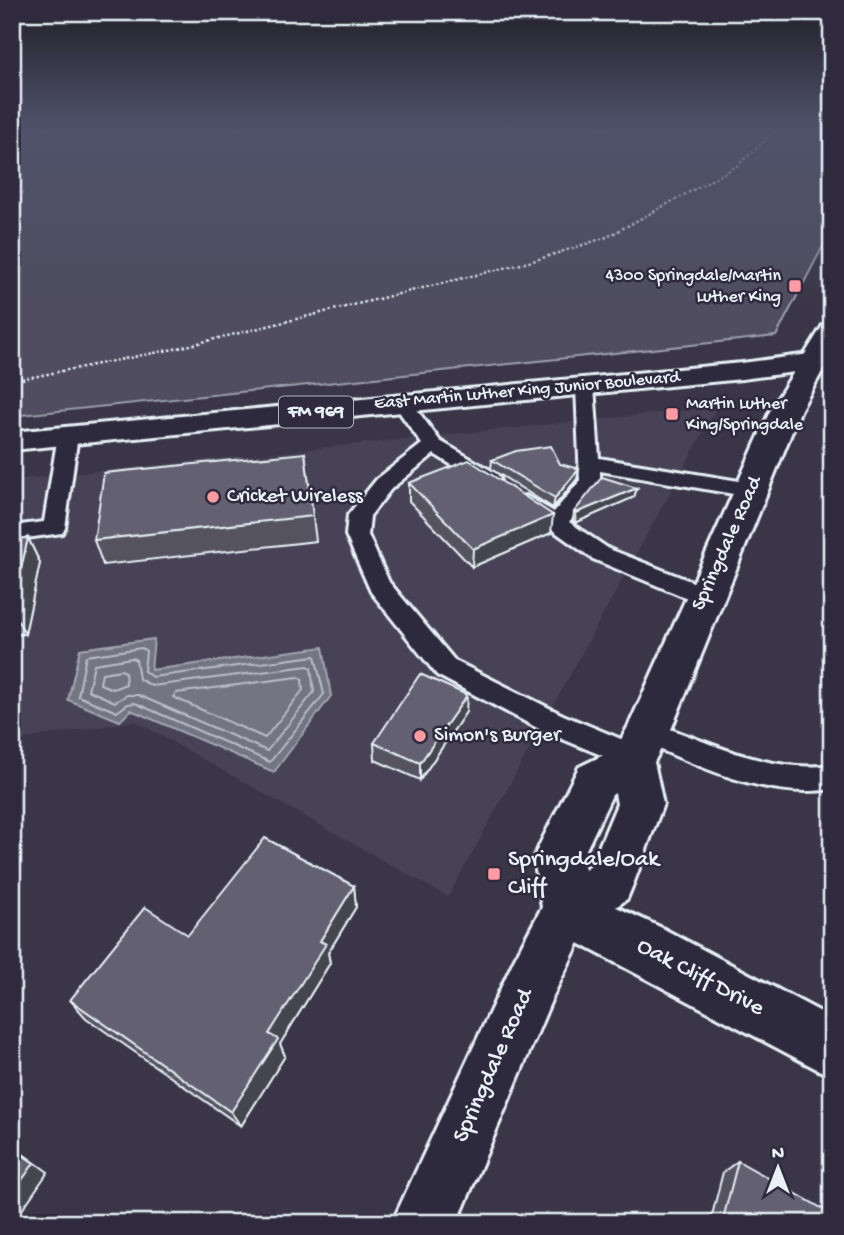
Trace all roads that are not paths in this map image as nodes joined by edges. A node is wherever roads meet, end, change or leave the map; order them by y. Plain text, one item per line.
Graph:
1 (832, 331) edge
2 (826, 361) edge
3 (585, 386) junction
4 (401, 403) junction
5 (68, 435) junction
6 (12, 441) edge
7 (433, 445) junction
8 (589, 463) junction
9 (751, 490) junction
10 (556, 523) junction
11 (12, 533) edge
12 (705, 596) junction
13 (639, 750) junction
14 (832, 777) edge
15 (568, 910) junction
16 (832, 1049) edge
17 (424, 1223) edge

1 - 2 main road, Springdale Road
2 - 3 main road, East Martin Luther King Junior Boulevard / FM 969
2 - 9 main road, Springdale Road
3 - 4 main road, East Martin Luther King Junior Boulevard / FM 969
3 - 8 lane
4 - 5 main road, East Martin Luther King Junior Boulevard / FM 969
4 - 7 lane
5 - 6 main road, East Martin Luther King Junior Boulevard / FM 969
5 - 11 lane
7 - 10 lane
7 - 13 lane
8 - 9 lane
8 - 10 lane
9 - 12 main road, Springdale Road
10 - 12 lane
12 - 13 main road, Springdale Road
13 - 14 lane
13 - 15 main road, Springdale Road
15 - 16 main road, Oak Cliff Drive
15 - 17 main road, Springdale Road

